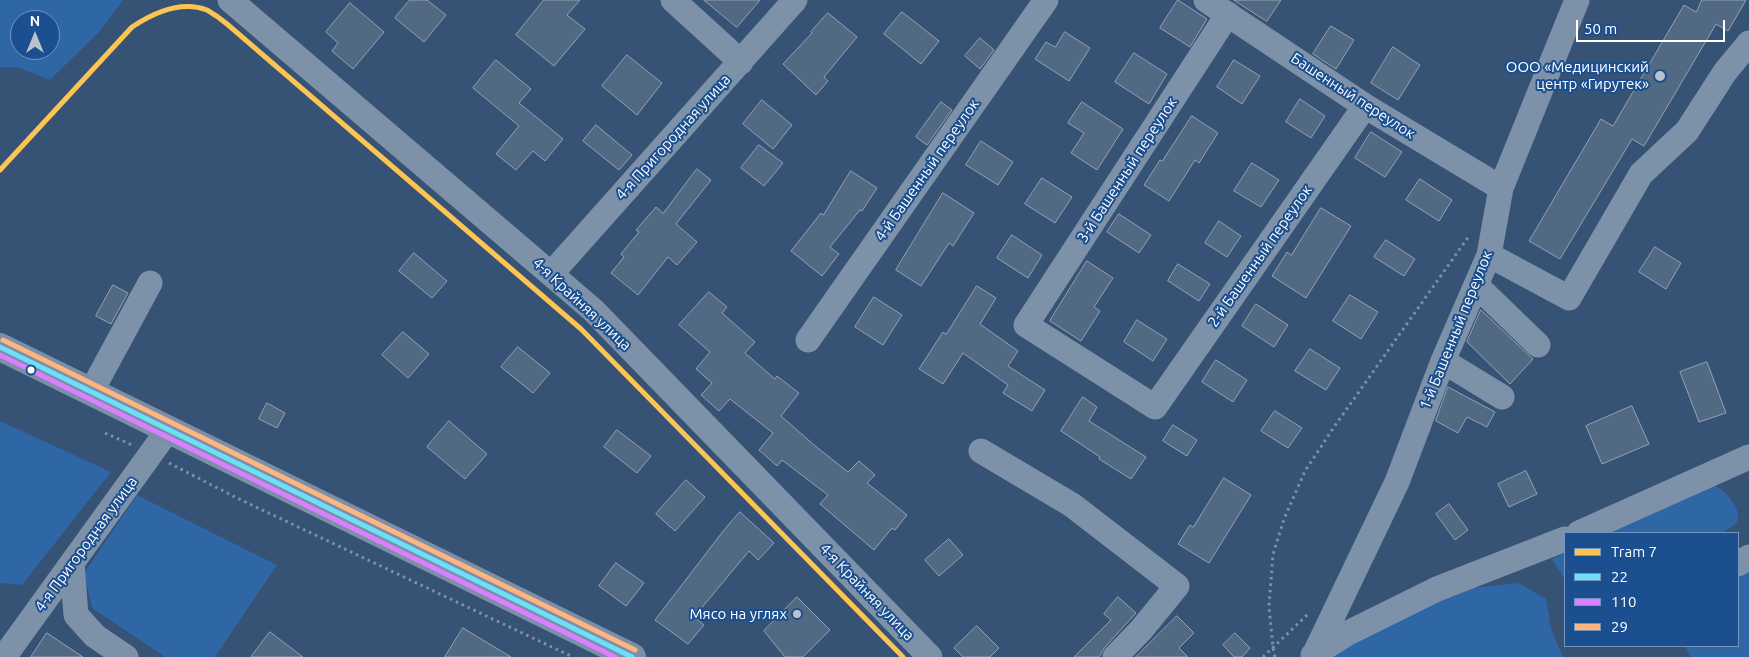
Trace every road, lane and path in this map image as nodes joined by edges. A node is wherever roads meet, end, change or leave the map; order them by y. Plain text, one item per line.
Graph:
1 (230, 0) edge
2 (673, 0) edge
3 (795, 0) edge
4 (1046, 0) edge
5 (1206, 0) edge
6 (1577, 0) edge
7 (1228, 14) junction
8 (1748, 47) edge
9 (742, 62) junction
10 (1365, 106) junction
11 (1501, 188) junction
12 (1474, 229) dead end
13 (1489, 256) junction
14 (550, 274) junction
15 (150, 283) dead end
16 (1476, 285) junction
17 (808, 340) dead end
18 (1538, 345) dead end
19 (0, 347) edge
20 (1443, 361) junction
21 (91, 392) junction
22 (1502, 397) dead end
23 (1155, 407) joint
24 (168, 430) junction
25 (105, 433) dead end
26 (981, 451) dead end
27 (151, 454) junction
28 (1749, 457) edge
29 (1580, 532) edge
30 (1564, 539) edge
31 (72, 564) junction
32 (1308, 613) dead end
33 (1273, 648) junction
34 (603, 651) edge
35 (1313, 655) edge
36 (4, 657) edge
37 (126, 657) edge
38 (574, 657) edge
39 (632, 657) edge
40 (930, 657) edge
41 (1114, 657) edge
42 (1263, 657) edge
43 (1275, 657) edge

1 - 14 street, 4-я Крайняя улица
2 - 9 street
3 - 9 street, 4-я Пригородная улица
4 - 17 street, 4-й Башенный переулок
5 - 7 street, Башенный переулок
6 - 11 street, 1-й Башенный переулок
7 - 10 street, Башенный переулок
7 - 23 street, 3-й Башенный переулок
8 - 13 street
9 - 14 street, 4-я Пригородная улица
10 - 11 street, Башенный переулок
10 - 23 street, 2-й Башенный переулок
11 - 13 street, 1-й Башенный переулок
12 - 33 path
13 - 16 street, 1-й Башенный переулок
14 - 40 street, 4-я Крайняя улица
15 - 21 street
16 - 18 street
16 - 20 street, 1-й Башенный переулок
19 - 21 main road
20 - 22 street
20 - 35 street, 1-й Башенный переулок
21 - 24 main road
24 - 27 street, 4-я Пригородная улица
24 - 34 main road
25 - 27 path
26 - 41 street
27 - 31 street, 4-я Пригородная улица
27 - 38 path
28 - 29 street
30 - 35 street
31 - 36 street, 4-я Пригородная улица
31 - 37 street
32 - 33 path
33 - 42 path
33 - 43 path
34 - 39 main road

